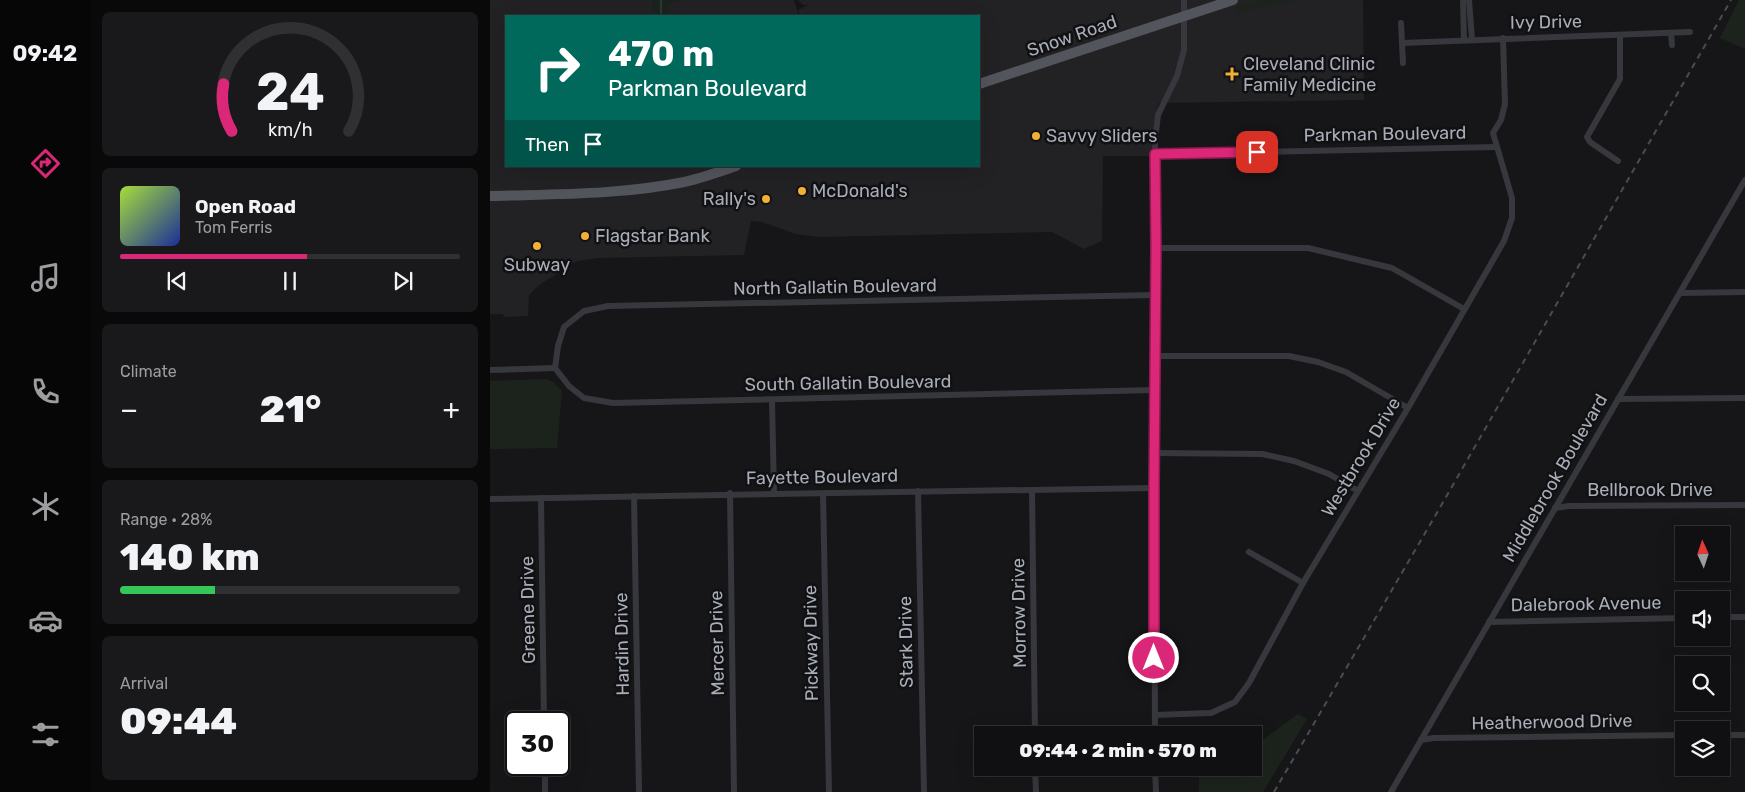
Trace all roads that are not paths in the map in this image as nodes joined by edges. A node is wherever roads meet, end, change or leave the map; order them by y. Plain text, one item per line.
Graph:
1 (1184, 0) edge
2 (1233, 0) edge
3 (1463, 0) edge
4 (1470, 0) edge
5 (1184, 15) junction
6 (1401, 23) dead end
7 (1690, 32) dead end
8 (1671, 33) junction
9 (1620, 36) junction
10 (1503, 38) junction
11 (1472, 39) junction
12 (1464, 40) junction
13 (1402, 43) junction
14 (1672, 45) dead end
15 (1403, 63) dead end
16 (980, 84) edge
17 (1496, 146) junction
18 (1155, 154) junction
19 (1618, 161) dead end
20 (733, 167) edge
21 (1745, 180) edge
22 (490, 196) edge
23 (1156, 248) junction
24 (1745, 292) edge
25 (1680, 293) junction
26 (1155, 295) junction
27 (1464, 309) junction
28 (1155, 356) junction
29 (555, 368) junction
30 (490, 370) edge
31 (1155, 390) junction
32 (1745, 398) edge
33 (1618, 399) junction
34 (772, 400) junction
35 (1408, 408) junction
36 (1154, 454) junction
37 (1154, 488) junction
38 (1032, 490) junction
39 (918, 491) junction
40 (1358, 491) junction
41 (730, 493) junction
42 (774, 493) junction
43 (823, 494) junction
44 (634, 496) junction
45 (541, 498) junction
46 (490, 499) edge
47 (1745, 505) edge
48 (1555, 508) junction
49 (1249, 552) dead end
50 (1303, 583) junction
51 (1730, 617) edge
52 (1745, 617) edge
53 (1675, 618) edge
54 (1489, 622) junction
55 (544, 711) edge
56 (1155, 715) junction
57 (1035, 726) edge
58 (1155, 726) edge
59 (1675, 735) edge
60 (1730, 735) edge
61 (1745, 735) edge
62 (1421, 740) junction
63 (545, 776) edge
64 (1035, 776) edge
65 (1155, 776) edge
66 (545, 792) edge
67 (639, 792) edge
68 (734, 792) edge
69 (829, 792) edge
70 (924, 792) edge
71 (1036, 792) edge
72 (1156, 792) edge
73 (1391, 792) edge

1 - 5 street
2 - 5 main road, Snow Road
3 - 12 street
4 - 11 street
5 - 16 main road, Snow Road
5 - 18 street
6 - 13 street
7 - 8 street, Ivy Drive
8 - 9 street, Ivy Drive
8 - 14 street
9 - 10 street, Ivy Drive
9 - 19 street
10 - 11 street, Ivy Drive
10 - 17 street
11 - 12 street, Ivy Drive
12 - 13 street, Ivy Drive
13 - 15 street
17 - 18 street, Parkman Boulevard
17 - 27 street, Westbrook Drive
18 - 23 street
20 - 22 main road
21 - 25 street, Middlebrook Boulevard
23 - 26 street
23 - 27 street
24 - 25 street
25 - 33 street, Middlebrook Boulevard
26 - 28 street
26 - 29 street, North Gallatin Boulevard
27 - 35 street, Westbrook Drive
28 - 31 street
28 - 35 street
29 - 30 street
29 - 34 street, South Gallatin Boulevard
31 - 34 street, South Gallatin Boulevard
31 - 36 street
32 - 33 street
33 - 48 street, Middlebrook Boulevard
34 - 42 street
35 - 40 street, Westbrook Drive
36 - 37 street
36 - 40 street
37 - 38 street, Fayette Boulevard
37 - 56 street
38 - 39 street, Fayette Boulevard
38 - 57 street, Morrow Drive
39 - 43 street, Fayette Boulevard
39 - 70 street, Stark Drive
40 - 50 street, Westbrook Drive
41 - 42 street, Fayette Boulevard
41 - 44 street, Fayette Boulevard
41 - 68 street, Mercer Drive
42 - 43 street, Fayette Boulevard
43 - 69 street, Pickway Drive
44 - 45 street, Fayette Boulevard
44 - 67 street, Hardin Drive
45 - 46 street, Fayette Boulevard
45 - 55 street, Greene Drive
47 - 48 street, Bellbrook Drive
48 - 54 street, Middlebrook Boulevard
49 - 50 street
50 - 56 street, Westbrook Drive
51 - 52 street
53 - 54 street, Dalebrook Avenue
54 - 62 street, Middlebrook Boulevard
56 - 58 street
59 - 62 street, Heatherwood Drive
60 - 61 street
62 - 73 street, Middlebrook Boulevard
63 - 66 street
64 - 71 street
65 - 72 street

